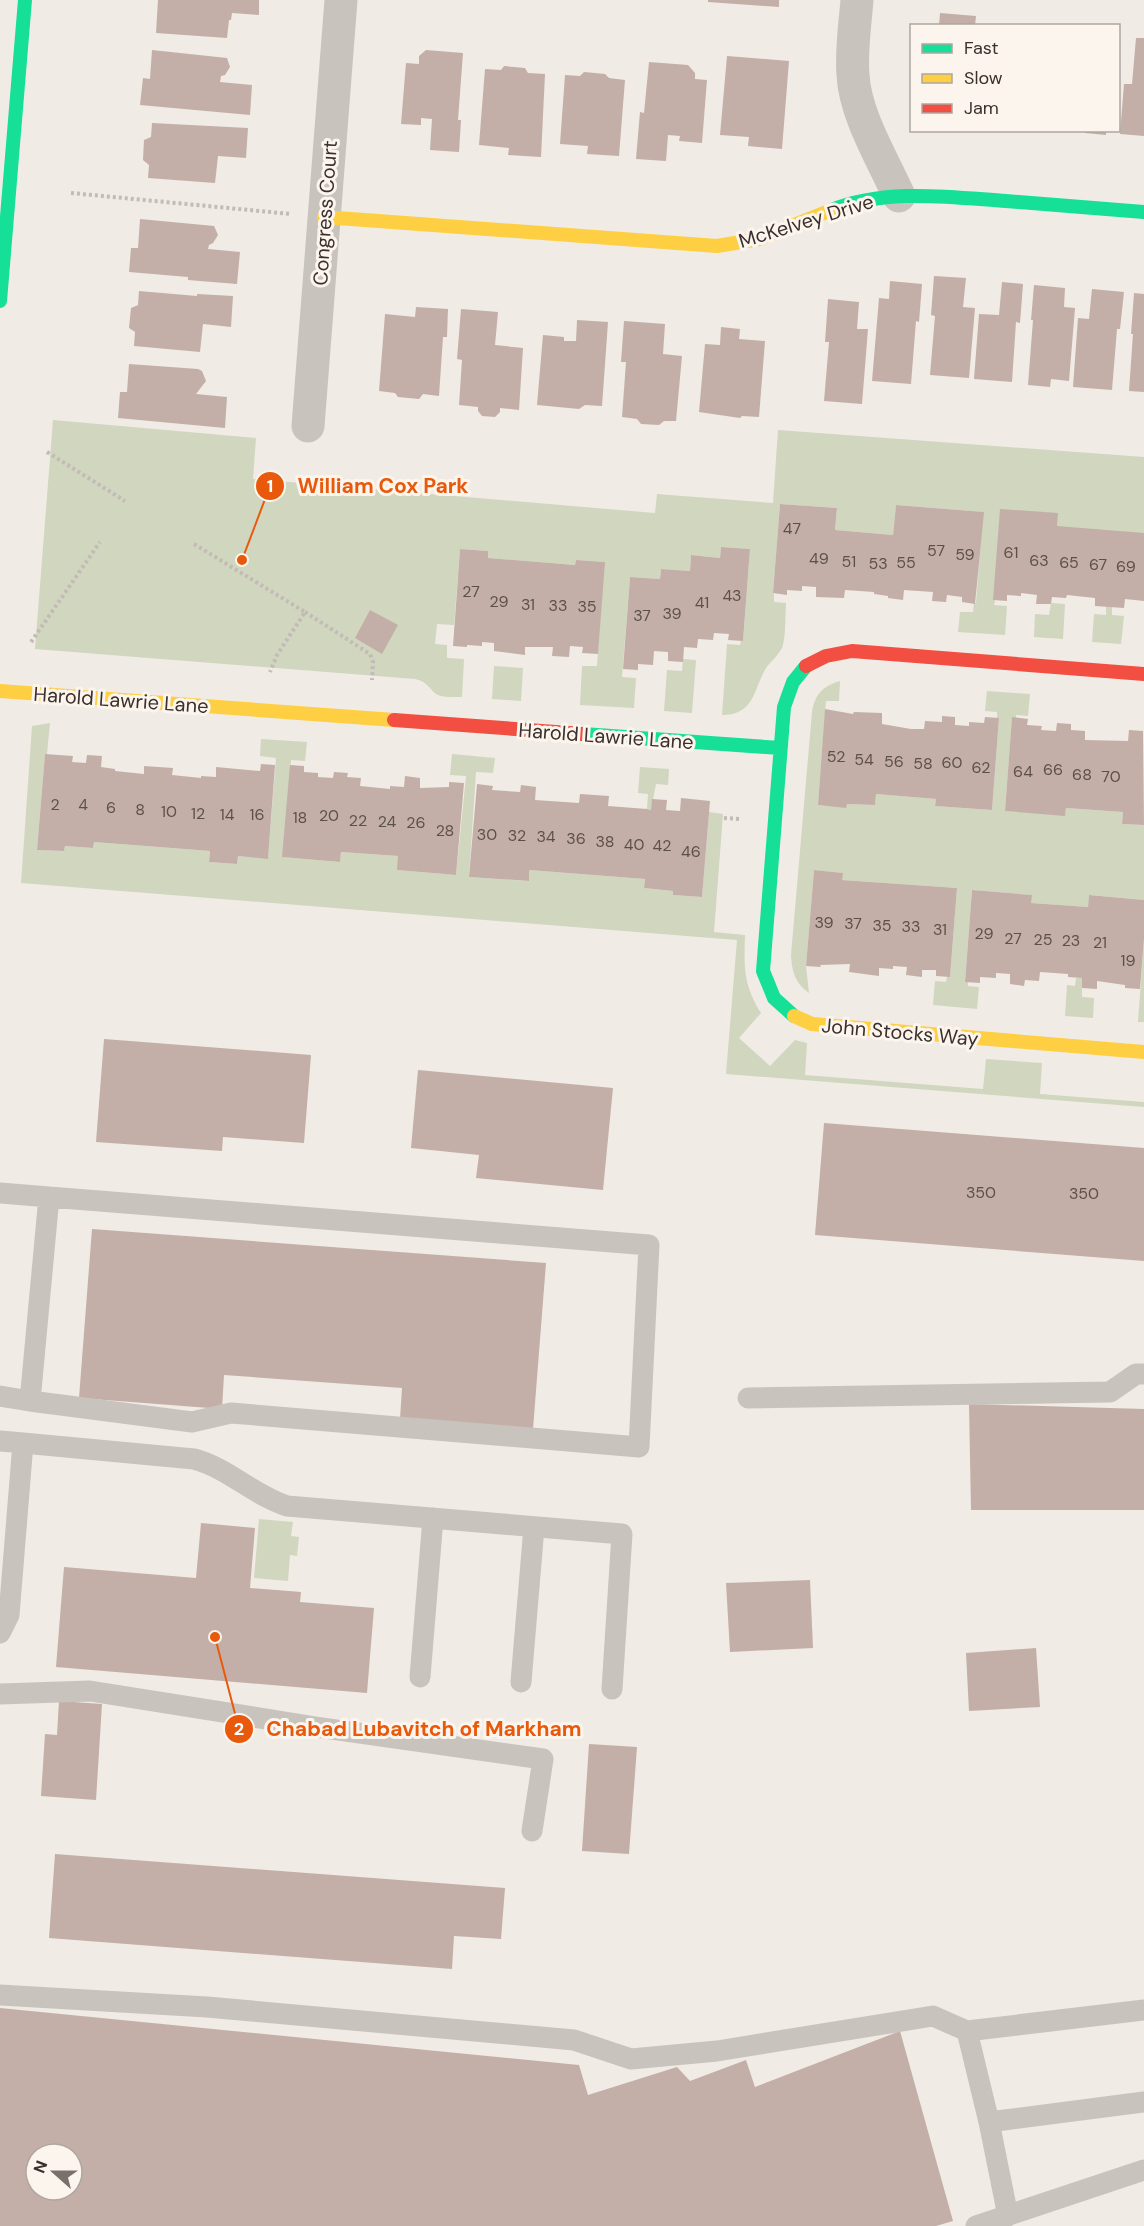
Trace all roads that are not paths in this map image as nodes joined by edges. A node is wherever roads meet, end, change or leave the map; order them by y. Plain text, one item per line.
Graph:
1 (26, 0) edge
2 (341, 0) edge
3 (857, 0) edge
4 (899, 196) junction
5 (1144, 212) edge
6 (324, 217) junction
7 (0, 301) edge
8 (308, 426) dead end
9 (1144, 674) edge
10 (0, 691) edge
11 (780, 748) junction
12 (1144, 1052) edge
13 (0, 1193) edge
14 (49, 1197) junction
15 (1144, 1374) edge
16 (0, 1396) edge
17 (748, 1398) dead end
18 (30, 1401) junction
19 (0, 1441) edge
20 (23, 1443) junction
21 (433, 1518) junction
22 (534, 1527) junction
23 (0, 1633) edge
24 (420, 1677) dead end
25 (521, 1682) dead end
26 (612, 1689) dead end
27 (0, 1694) edge
28 (532, 1831) dead end
29 (0, 1995) edge
30 (1144, 2010) edge
31 (967, 2031) junction
32 (1144, 2102) edge
33 (989, 2122) junction
34 (1144, 2170) edge
35 (1008, 2216) junction
36 (976, 2226) edge

1 - 7 street
2 - 6 street, Congress Court
3 - 4 street
4 - 5 street, McKelvey Drive
4 - 6 street, McKelvey Drive
6 - 8 street, Congress Court
9 - 11 street
10 - 11 street, Harold Lawrie Lane
11 - 12 street, John Stocks Way
13 - 14 lane
14 - 18 lane
14 - 18 lane
15 - 17 lane
16 - 18 lane
19 - 20 lane
20 - 21 lane
20 - 23 lane
21 - 22 lane
21 - 24 lane
22 - 25 lane
22 - 26 lane
27 - 28 lane
29 - 31 lane
30 - 31 lane
31 - 33 lane
32 - 33 lane
33 - 35 lane
34 - 35 lane
35 - 36 lane

